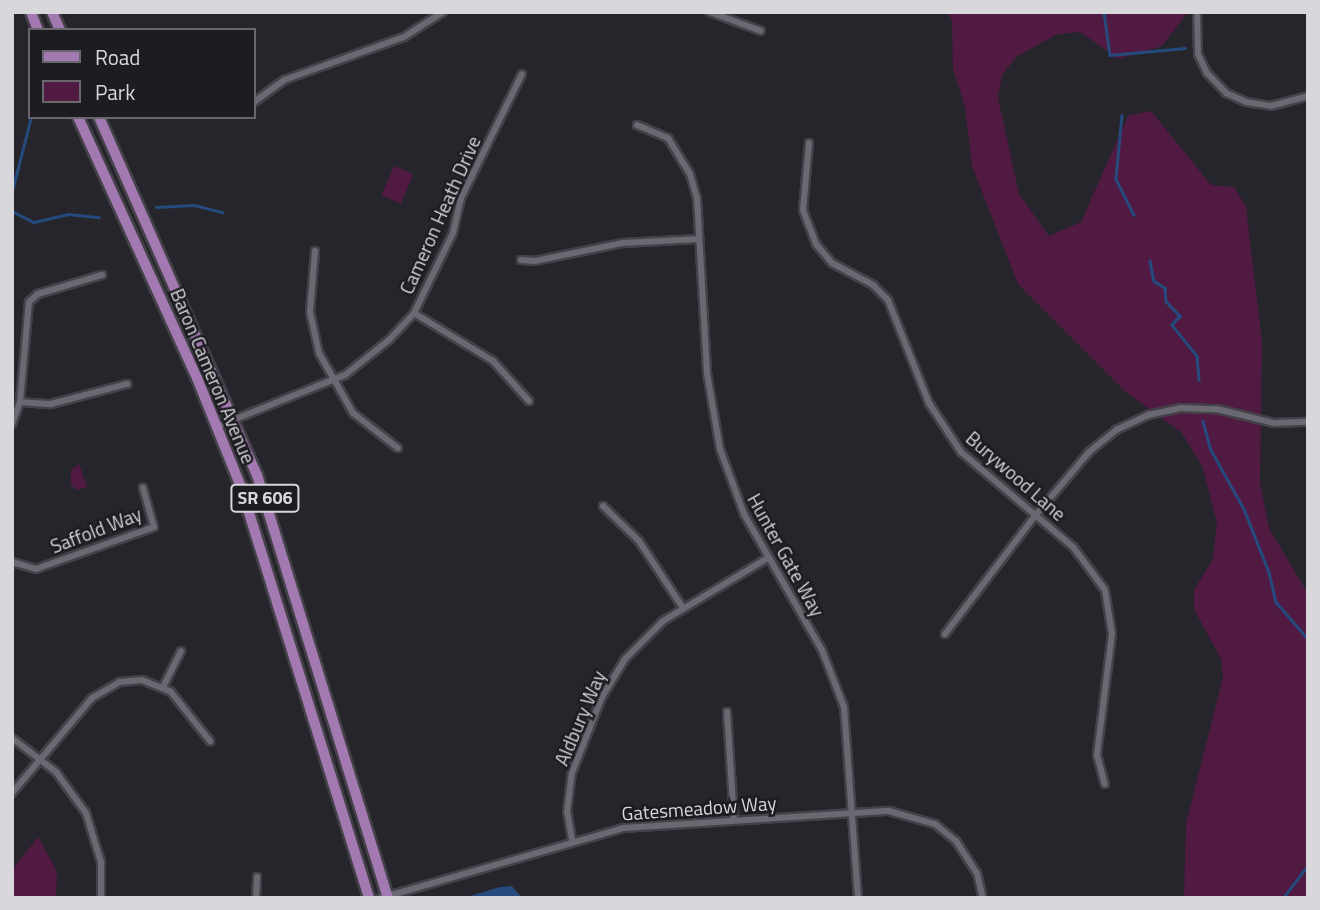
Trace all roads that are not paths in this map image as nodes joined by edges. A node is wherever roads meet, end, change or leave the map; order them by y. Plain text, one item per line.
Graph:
1 (30, 12) edge
2 (52, 12) edge
3 (443, 12) edge
4 (710, 12) edge
5 (1197, 12) edge
6 (37, 28) edge
7 (59, 28) edge
8 (761, 31) dead end
9 (522, 74) dead end
10 (1308, 96) edge
11 (256, 101) edge
12 (79, 119) edge
13 (100, 119) edge
14 (637, 125) dead end
15 (809, 143) dead end
16 (699, 239) junction
17 (315, 251) dead end
18 (522, 260) dead end
19 (102, 275) dead end
20 (414, 313) junction
21 (334, 380) junction
22 (127, 384) dead end
23 (529, 401) dead end
24 (20, 402) junction
25 (236, 419) junction
26 (1308, 422) edge
27 (12, 424) edge
28 (218, 426) junction
29 (398, 448) dead end
30 (143, 488) dead end
31 (603, 506) dead end
32 (1035, 516) junction
33 (766, 559) junction
34 (12, 562) edge
35 (683, 608) junction
36 (945, 634) dead end
37 (181, 651) dead end
38 (163, 687) junction
39 (727, 712) dead end
40 (12, 738) edge
41 (210, 741) dead end
42 (41, 758) junction
43 (1105, 784) dead end
44 (12, 793) edge
45 (852, 813) junction
46 (734, 820) junction
47 (572, 839) junction
48 (257, 877) dead end
49 (385, 897) edge
50 (101, 898) edge
51 (256, 898) edge
52 (369, 898) edge
53 (858, 898) edge
54 (983, 898) edge

1 - 6 main road
2 - 7 main road
3 - 11 street
4 - 8 street
5 - 10 street
9 - 20 street, Cameron Heath Drive
12 - 28 main road, Baron Cameron Avenue / SR 606
13 - 25 main road, Baron Cameron Avenue / SR 606
14 - 16 street, Hunter Gate Way
15 - 32 street, Burywood Lane
16 - 18 street
16 - 33 street, Hunter Gate Way
17 - 21 street
19 - 24 street
20 - 21 street, Cameron Heath Drive
20 - 23 street
21 - 25 street, Cameron Heath Drive
21 - 29 street
22 - 24 street
24 - 27 street
25 - 28 street, Cameron Heath Drive
25 - 49 main road, Baron Cameron Avenue / SR 606
26 - 32 street
28 - 52 main road, Baron Cameron Avenue / SR 606
30 - 34 street, Saffold Way
31 - 35 street
32 - 36 street
32 - 43 street, Burywood Lane
33 - 35 street, Aldbury Way
33 - 45 street, Hunter Gate Way
35 - 47 street, Aldbury Way
37 - 38 street
38 - 41 street
38 - 42 street
39 - 46 street
40 - 42 street
42 - 44 street
42 - 50 street
45 - 46 street, Gatesmeadow Way
45 - 53 street, Hunter Gate Way
45 - 54 street, Gatesmeadow Way
46 - 47 street, Gatesmeadow Way
47 - 49 street, Gatesmeadow Way
48 - 51 street

